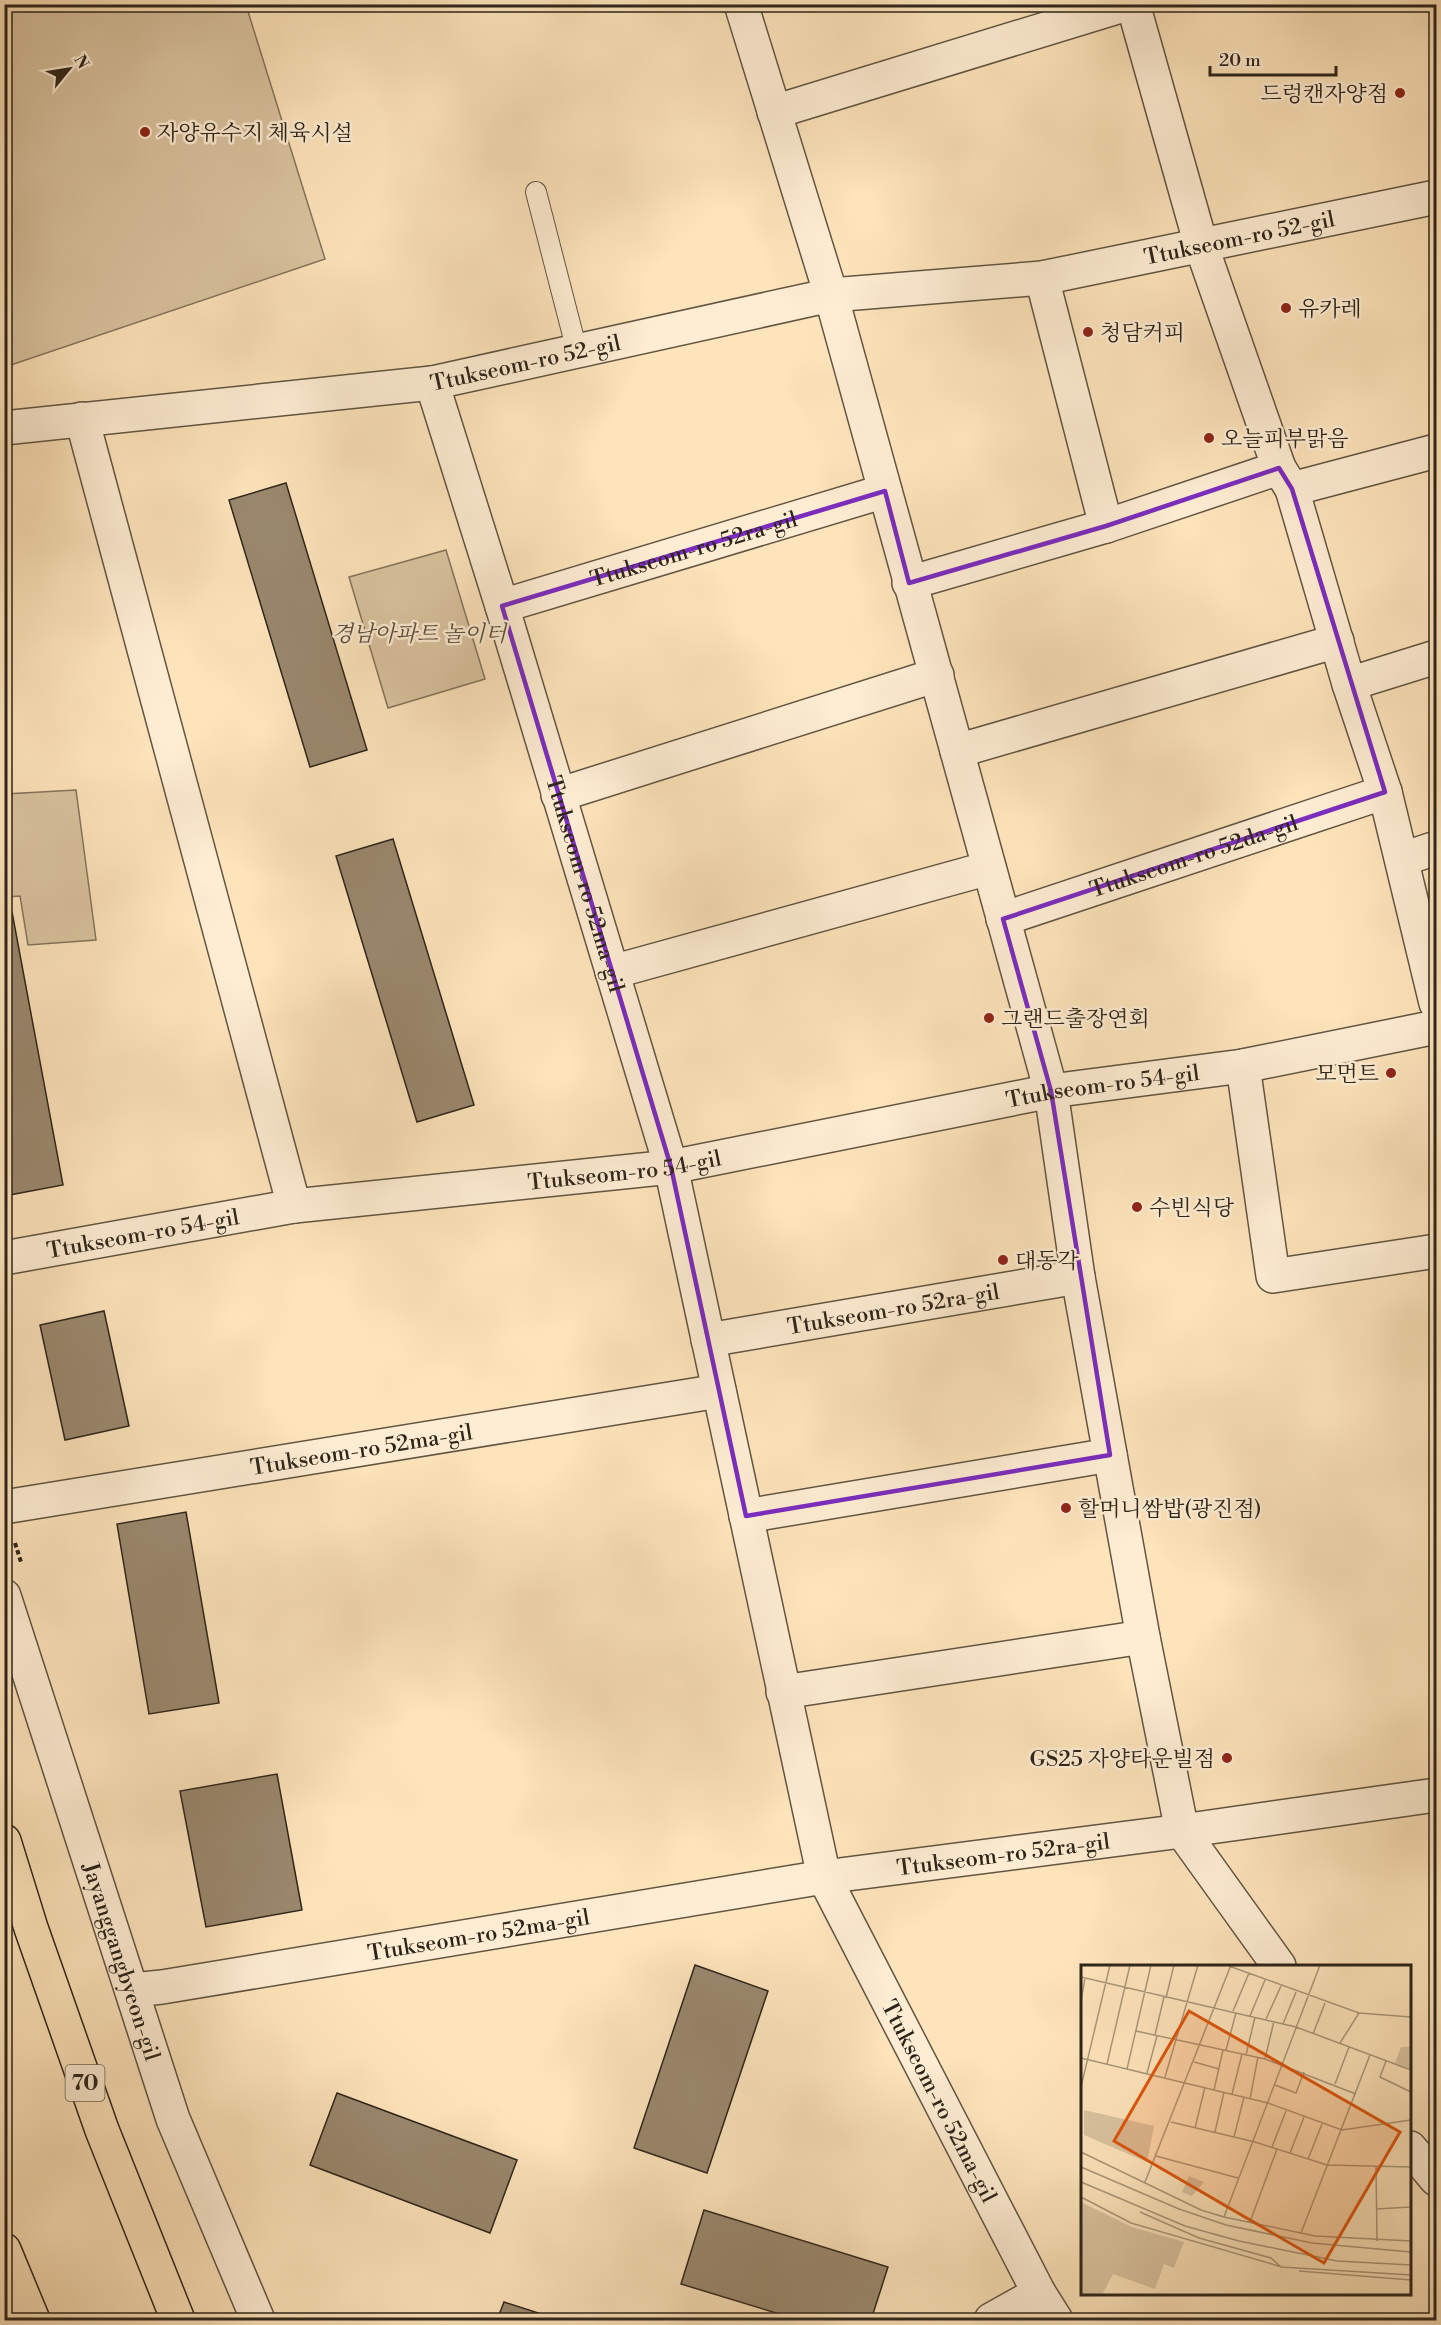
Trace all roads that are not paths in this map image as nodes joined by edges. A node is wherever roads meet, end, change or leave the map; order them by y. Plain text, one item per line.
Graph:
1 (741, 4) edge
2 (1126, 4) edge
3 (1133, 4) edge
4 (774, 112) junction
5 (536, 192) dead end
6 (1437, 197) edge
7 (1201, 244) junction
8 (1042, 278) junction
9 (831, 295) junction
10 (577, 351) junction
11 (432, 382) junction
12 (82, 419) junction
13 (4, 428) edge
14 (1437, 451) edge
15 (1285, 479) junction
16 (885, 491) junction
17 (1106, 526) junction
18 (909, 583) junction
19 (502, 606) junction
20 (1337, 641) junction
21 (1437, 657) edge
22 (937, 675) junction
23 (1349, 684) junction
24 (957, 751) junction
25 (1386, 792) junction
26 (558, 795) junction
27 (1437, 848) edge
28 (1403, 859) junction
29 (989, 868) junction
30 (1003, 919) junction
31 (612, 972) junction
32 (1437, 1003) edge
33 (1437, 1027) edge
34 (1243, 1066) junction
35 (1051, 1091) junction
36 (671, 1167) junction
37 (294, 1206) junction
38 (1437, 1251) edge
39 (4, 1258) edge
40 (1078, 1276) junction
41 (708, 1340) junction
42 (719, 1391) junction
43 (1110, 1455) junction
44 (4, 1507) edge
45 (746, 1516) junction
46 (4, 1596) edge
47 (1143, 1637) junction
48 (783, 1692) junction
49 (1437, 1795) edge
50 (1182, 1831) junction
51 (4, 1841) edge
52 (824, 1877) junction
53 (1278, 1965) edge
54 (132, 1990) junction
55 (1411, 2149) edge
56 (1437, 2179) edge
57 (4, 2250) edge
58 (1039, 2293) junction
59 (33, 2320) edge
60 (178, 2320) edge
61 (258, 2320) edge
62 (991, 2320) edge
63 (1056, 2320) edge

1 - 4 street
2 - 4 street
3 - 7 street
4 - 9 street
5 - 10 lane
6 - 7 street, Ttukseom-ro 52-gil
7 - 8 street, Ttukseom-ro 52-gil
7 - 15 street
8 - 9 street, Ttukseom-ro 52-gil
8 - 17 street
9 - 10 street, Ttukseom-ro 52-gil
9 - 16 street
10 - 11 street, Ttukseom-ro 52-gil
11 - 12 street, Ttukseom-ro 52-gil
11 - 19 street, Ttukseom-ro 52ma-gil
12 - 13 street, Ttukseom-ro 52-gil
12 - 37 street
14 - 15 street
15 - 17 street
15 - 20 street
16 - 18 street
16 - 19 street, Ttukseom-ro 52ra-gil
17 - 18 street
18 - 22 street
19 - 26 street, Ttukseom-ro 52ma-gil
20 - 23 street
20 - 24 street
21 - 23 street
22 - 24 street
22 - 26 street
23 - 25 street
24 - 29 street
25 - 28 street
25 - 30 street, Ttukseom-ro 52da-gil
26 - 31 street, Ttukseom-ro 52ma-gil
27 - 28 street
28 - 32 street
29 - 30 street
29 - 31 street
30 - 35 street
31 - 36 street, Ttukseom-ro 52ma-gil
33 - 34 street, Ttukseom-ro 54-gil
34 - 35 street, Ttukseom-ro 54-gil
34 - 38 street
35 - 36 street, Ttukseom-ro 54-gil
35 - 40 street
36 - 37 street, Ttukseom-ro 54-gil
36 - 41 street, Ttukseom-ro 52ma-gil
37 - 39 street, Ttukseom-ro 54-gil
40 - 41 street, Ttukseom-ro 52ra-gil
40 - 43 street
41 - 42 street, Ttukseom-ro 52ma-gil
42 - 44 street, Ttukseom-ro 52ma-gil
42 - 45 street, Ttukseom-ro 52ma-gil
43 - 45 street
43 - 47 street
45 - 48 street, Ttukseom-ro 52ma-gil
46 - 54 street, Jayanggangbyeon-gil
47 - 48 street
47 - 50 street
48 - 52 street, Ttukseom-ro 52ma-gil
49 - 50 street, Ttukseom-ro 52ra-gil
50 - 52 street, Ttukseom-ro 52ra-gil
50 - 53 street
51 - 60 highway, 70
52 - 54 street, Ttukseom-ro 52ma-gil
52 - 58 street, Ttukseom-ro 52ma-gil
54 - 61 street, Jayanggangbyeon-gil
55 - 56 street
57 - 59 highway
58 - 62 street
58 - 63 street, Ttukseom-ro 52ma-gil

